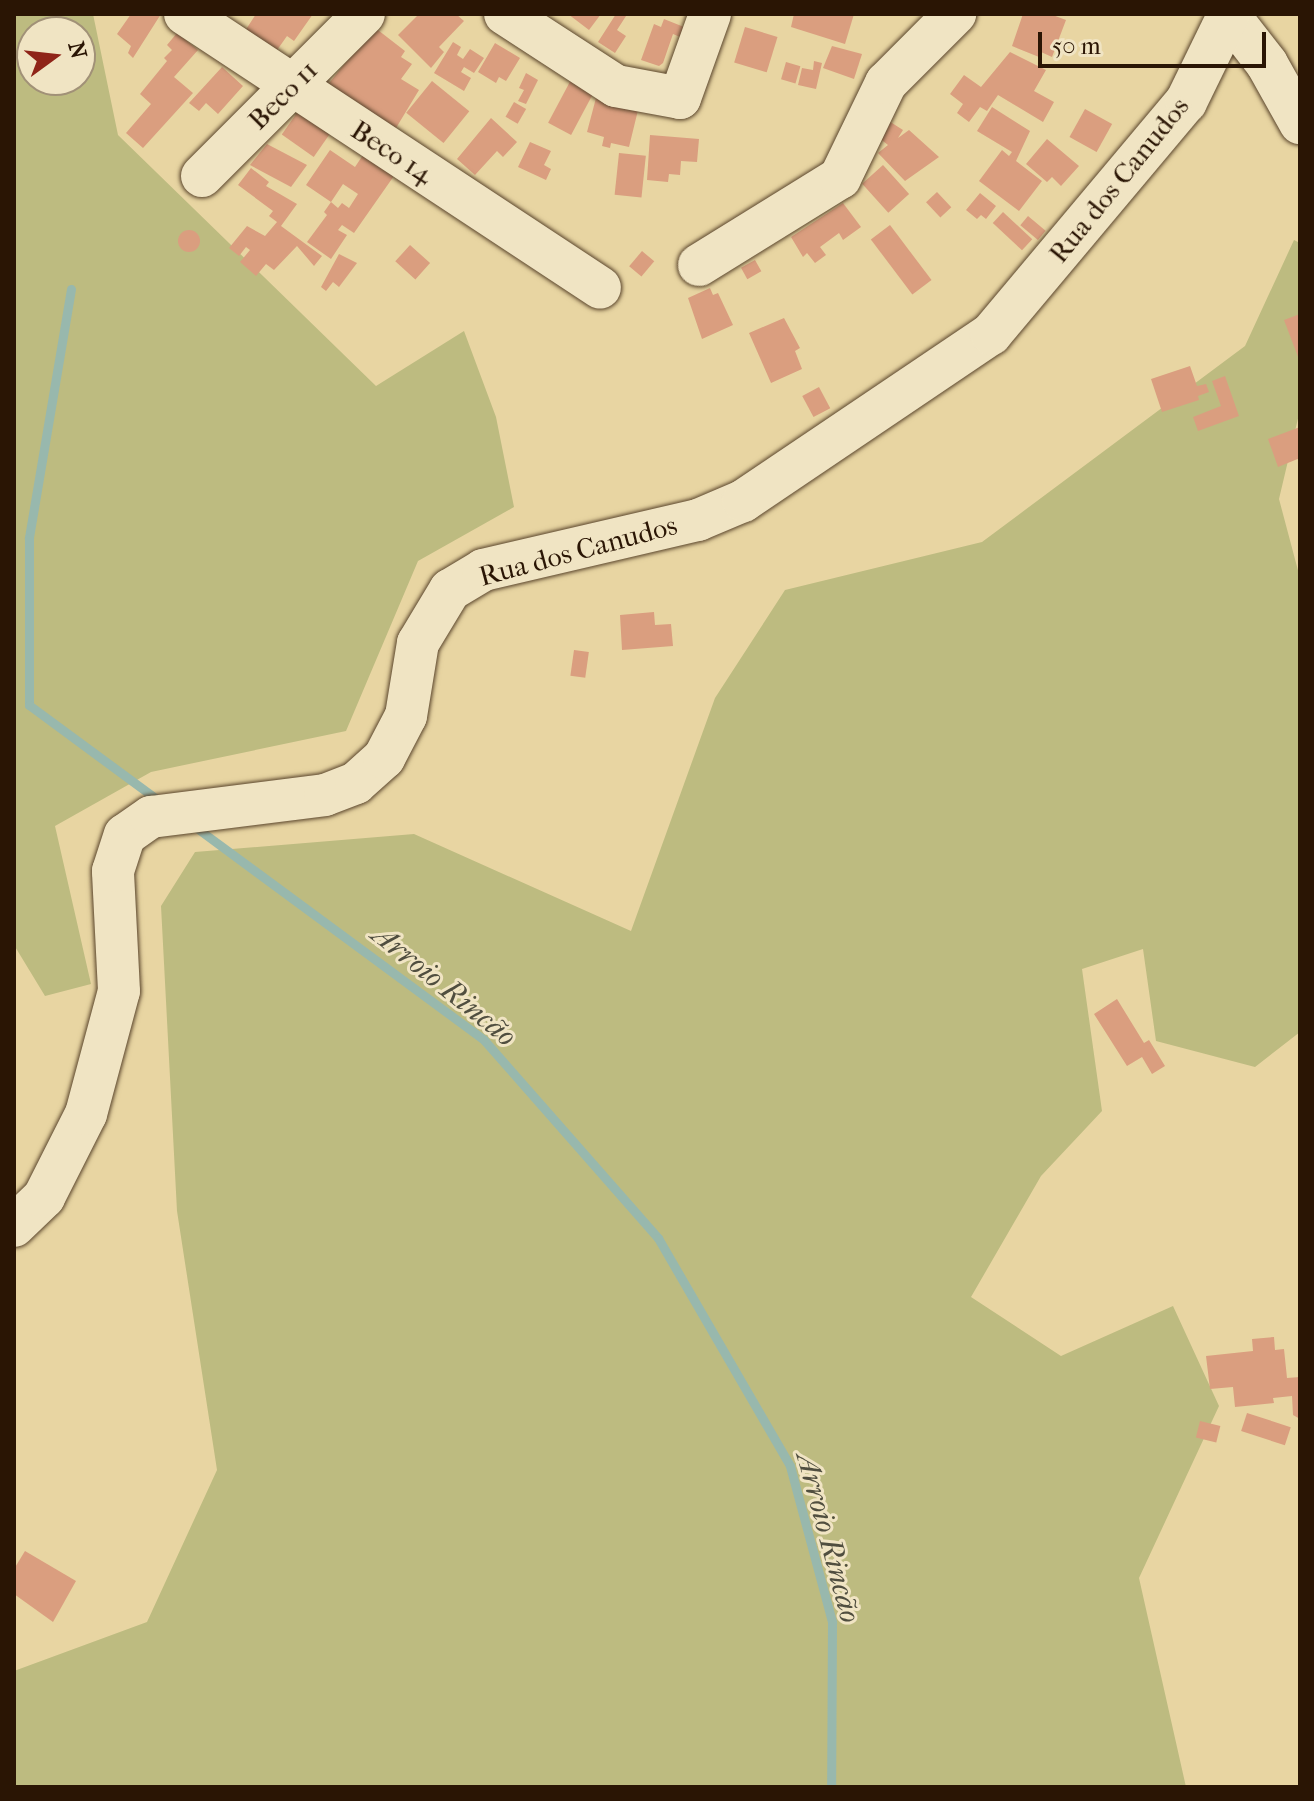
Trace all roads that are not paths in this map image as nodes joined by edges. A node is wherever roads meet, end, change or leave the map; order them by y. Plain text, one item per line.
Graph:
1 (185, 14) edge
2 (364, 14) edge
3 (505, 14) edge
4 (710, 14) edge
5 (955, 14) edge
6 (1229, 14) edge
7 (1283, 61) edge
8 (291, 87) junction
9 (1300, 123) edge
10 (202, 176) dead end
11 (699, 265) dead end
12 (600, 288) dead end
13 (14, 1226) edge

1 - 8 street, Beco 14
2 - 8 street, Beco 11
3 - 4 street
5 - 11 street
6 - 7 street
6 - 13 street, Rua dos Canudos
7 - 9 street
8 - 10 street, Beco 11
8 - 12 street, Beco 14

